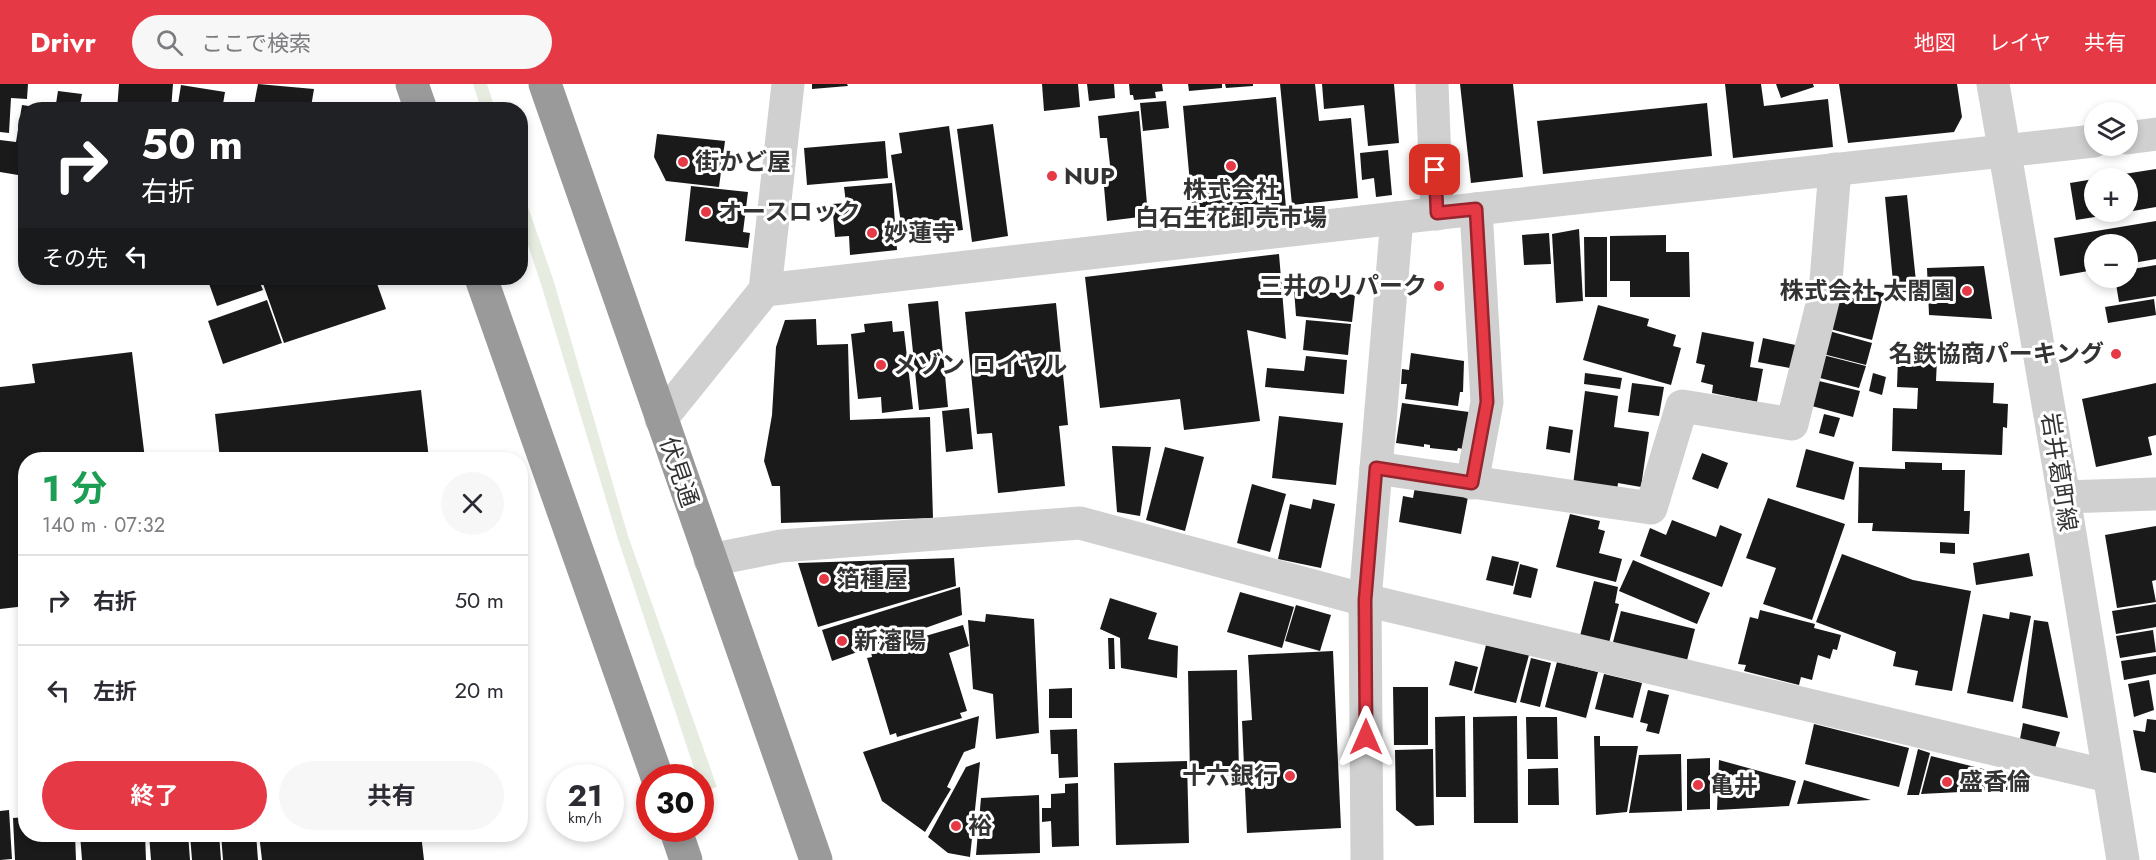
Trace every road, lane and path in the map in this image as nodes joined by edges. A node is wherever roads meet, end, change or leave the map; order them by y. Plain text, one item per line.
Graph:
1 (412, 84) edge
2 (545, 84) edge
3 (788, 84) edge
4 (1432, 84) edge
5 (1994, 84) edge
6 (418, 102) edge
7 (2156, 135) edge
8 (2138, 137) edge
9 (2084, 142) edge
10 (2005, 151) junction
11 (1835, 169) junction
12 (1476, 209) junction
13 (1437, 213) junction
14 (1397, 218) junction
15 (483, 285) edge
16 (765, 290) junction
17 (661, 419) junction
18 (1376, 468) junction
19 (1472, 483) junction
20 (2156, 494) edge
21 (2064, 497) junction
22 (711, 560) junction
23 (1365, 600) junction
24 (652, 764) edge
25 (2108, 776) junction
26 (680, 842) edge
27 (686, 860) edge
28 (816, 860) edge
29 (1367, 860) edge
30 (2123, 860) edge

1 - 6 highway
2 - 17 highway, 伏見通
3 - 16 street
4 - 13 street
5 - 10 street, 岩井葛町線
7 - 8 street
9 - 10 street
10 - 11 street
10 - 21 street, 岩井葛町線
11 - 12 street
11 - 19 street
12 - 13 street
12 - 19 street
13 - 14 street
14 - 16 street
14 - 18 street
15 - 24 highway
16 - 17 street
17 - 22 highway, 伏見通
18 - 19 street
18 - 23 street
20 - 21 street
21 - 25 street, 岩井葛町線
22 - 23 street
22 - 28 highway, 伏見通
23 - 25 street
23 - 29 street
25 - 30 street, 岩井葛町線
26 - 27 highway

